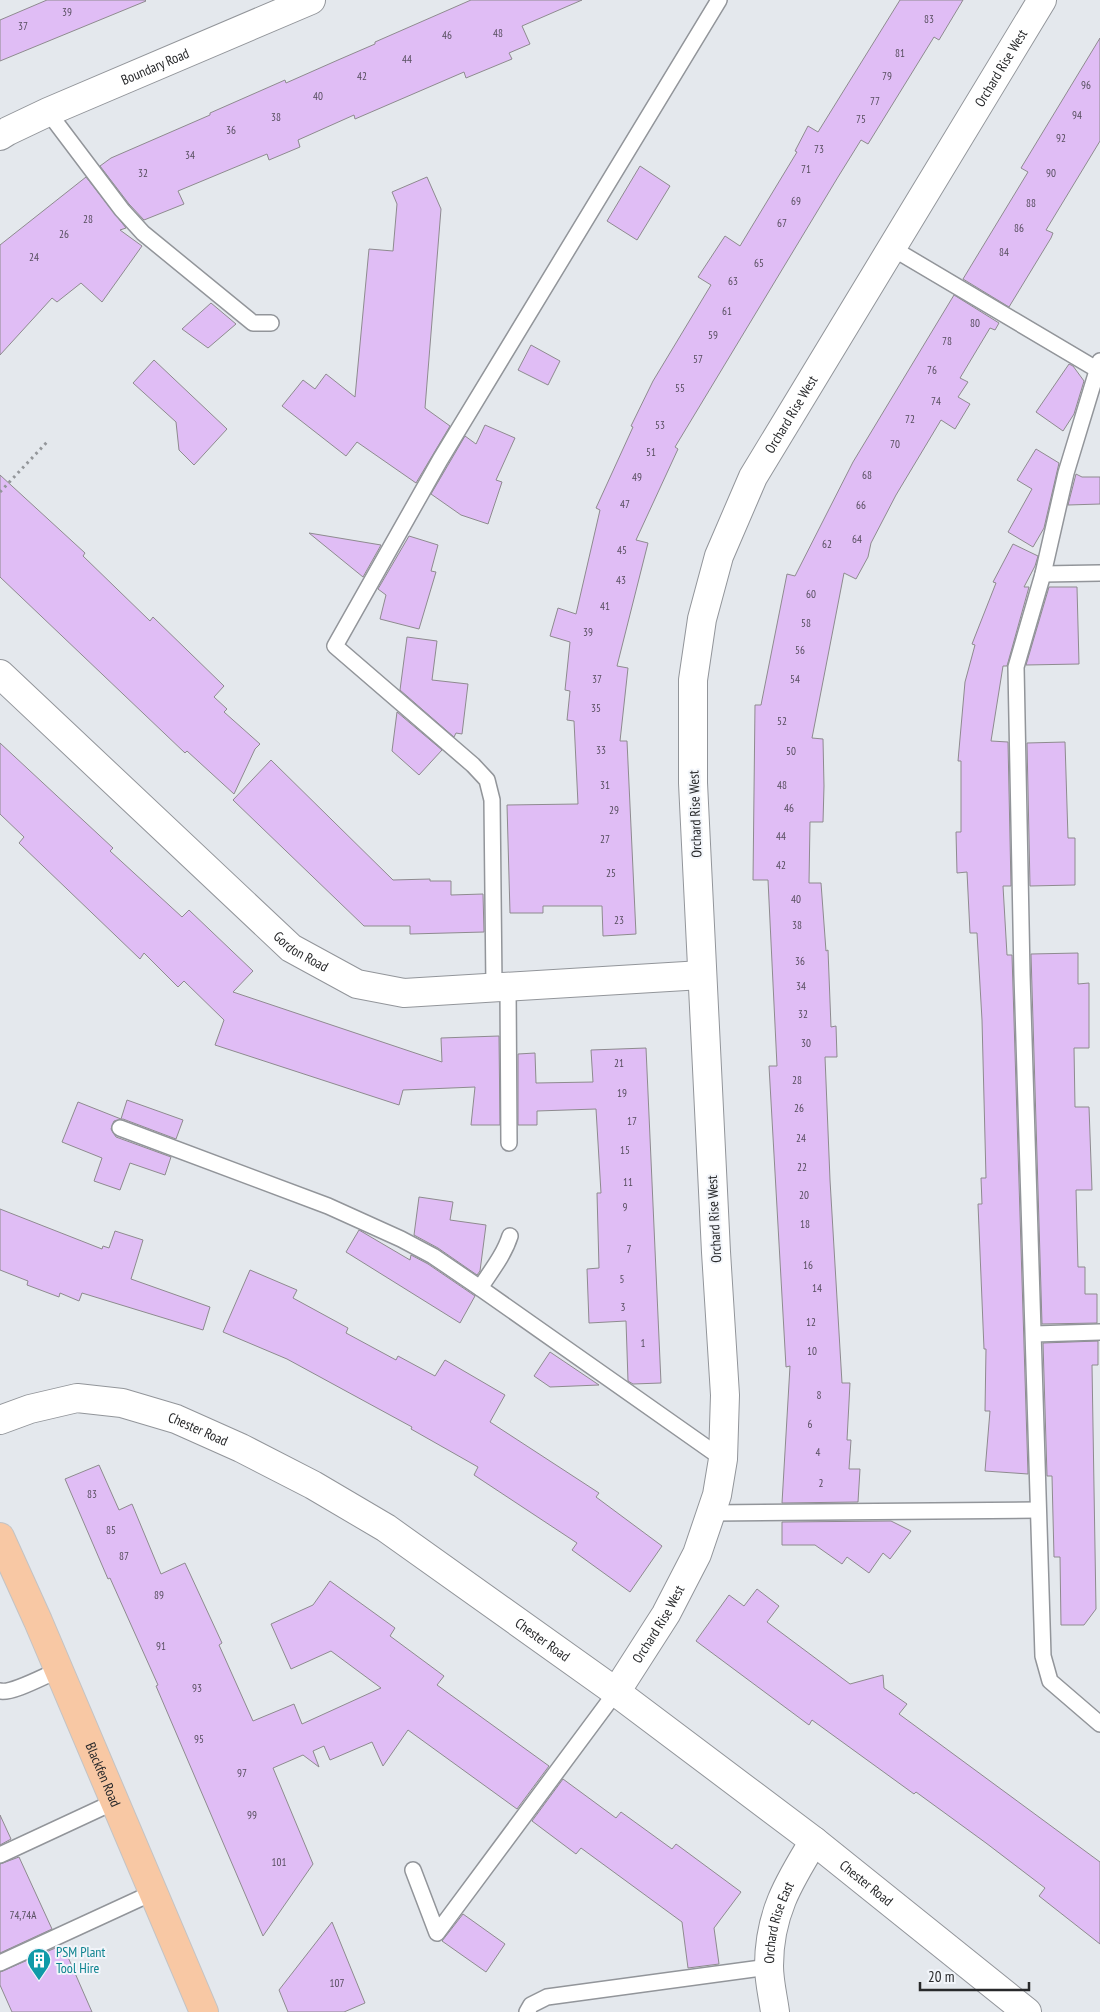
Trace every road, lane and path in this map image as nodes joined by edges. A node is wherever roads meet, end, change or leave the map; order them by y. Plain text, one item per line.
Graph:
1 (311, 0) edge
2 (719, 0) edge
3 (1042, 0) edge
4 (48, 112) junction
5 (0, 136) edge
6 (892, 248) junction
7 (271, 323) dead end
8 (1099, 366) edge
9 (48, 441) dead end
10 (0, 492) edge
11 (1100, 573) edge
12 (1043, 574) junction
13 (0, 674) edge
14 (702, 975) junction
15 (501, 987) junction
16 (120, 1128) dead end
17 (509, 1143) dead end
18 (510, 1236) dead end
19 (480, 1288) junction
20 (1100, 1332) edge
21 (1034, 1334) junction
22 (0, 1420) edge
23 (723, 1459) junction
24 (1038, 1510) junction
25 (711, 1513) junction
26 (0, 1537) edge
27 (59, 1670) junction
28 (0, 1691) edge
29 (616, 1692) junction
30 (1100, 1724) edge
31 (114, 1802) junction
32 (814, 1841) junction
33 (0, 1854) edge
34 (413, 1870) dead end
35 (152, 1892) junction
36 (0, 1963) edge
37 (769, 1967) junction
38 (204, 2012) edge
39 (527, 2012) edge
40 (776, 2012) edge
41 (1027, 2012) edge

1 - 4 street, Boundary Road
2 - 15 lane
3 - 6 street, Orchard Rise West
4 - 5 street, Boundary Road
4 - 7 lane
6 - 8 lane
6 - 14 street, Orchard Rise West
8 - 12 lane
9 - 10 path
11 - 12 lane
12 - 21 lane
13 - 15 street, Gordon Road
14 - 15 street, Gordon Road
14 - 23 street, Orchard Rise West
15 - 17 lane
16 - 19 lane
18 - 19 lane
19 - 23 lane
20 - 21 lane
21 - 24 lane
22 - 29 street, Chester Road
23 - 25 street, Orchard Rise West
24 - 25 lane
24 - 30 lane
25 - 29 street, Orchard Rise West
26 - 27 main road, Blackfen Road
27 - 28 lane
27 - 31 main road, Blackfen Road
29 - 32 street, Chester Road
29 - 34 lane
31 - 33 lane
31 - 35 main road, Blackfen Road
32 - 37 street, Orchard Rise East
32 - 41 street, Chester Road
35 - 36 lane
35 - 38 main road, Blackfen Road
37 - 39 lane
37 - 40 street, Orchard Rise East

